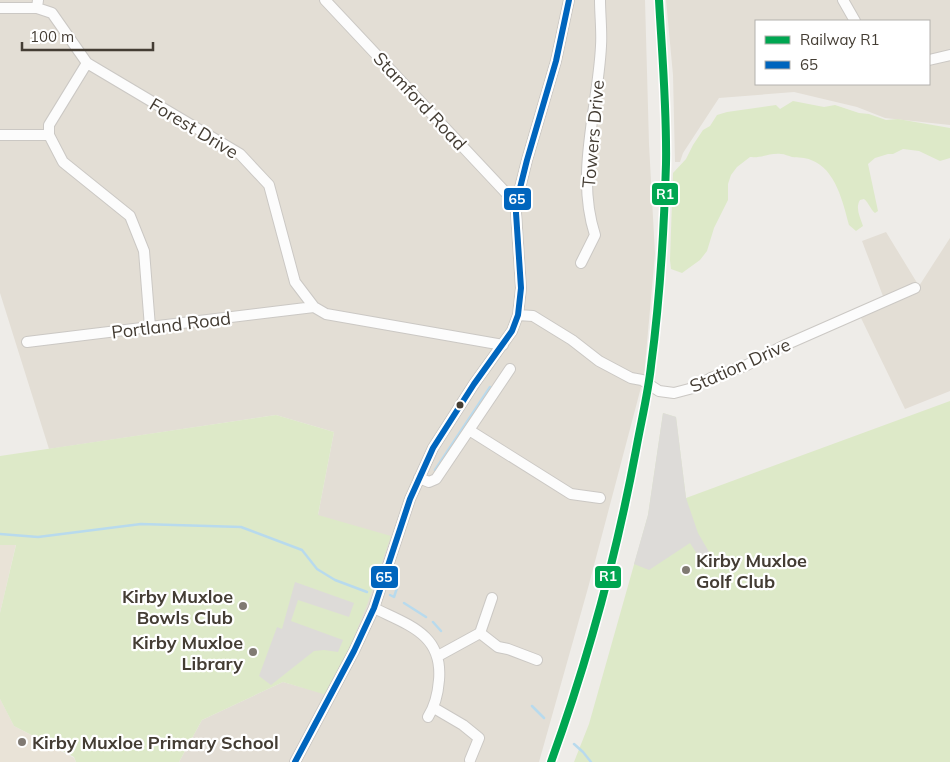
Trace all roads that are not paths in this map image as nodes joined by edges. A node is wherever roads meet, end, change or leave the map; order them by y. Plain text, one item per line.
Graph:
1 (325, 0) edge
2 (569, 0) edge
3 (600, 0) edge
4 (844, 0) edge
5 (37, 4) edge
6 (0, 8) edge
7 (854, 20) edge
8 (950, 55) edge
9 (930, 60) edge
10 (87, 63) junction
11 (0, 135) edge
12 (49, 135) junction
13 (517, 200) junction
14 (581, 263) dead end
15 (915, 288) dead end
16 (314, 308) junction
17 (518, 315) junction
18 (150, 327) junction
19 (27, 342) dead end
20 (503, 345) junction
21 (510, 369) dead end
22 (469, 430) junction
23 (419, 478) junction
24 (600, 498) dead end
25 (492, 598) dead end
26 (374, 608) junction
27 (480, 633) junction
28 (438, 656) junction
29 (537, 660) dead end
30 (470, 760) dead end
31 (295, 762) edge

1 - 13 street, Stamford Road
2 - 13 street
3 - 14 street, Towers Drive
4 - 7 street
5 - 6 street
5 - 10 street, Forest Drive
8 - 9 street
10 - 12 street
10 - 16 street, Forest Drive
11 - 12 street
12 - 18 street
13 - 17 street
15 - 17 street, Station Drive
16 - 18 street, Portland Road
16 - 20 street
17 - 20 street
18 - 19 street, Portland Road
20 - 23 street
21 - 22 street
22 - 23 street
22 - 24 street
23 - 26 street
25 - 27 street
26 - 28 street
26 - 31 street
27 - 28 street
27 - 29 street
28 - 30 street

